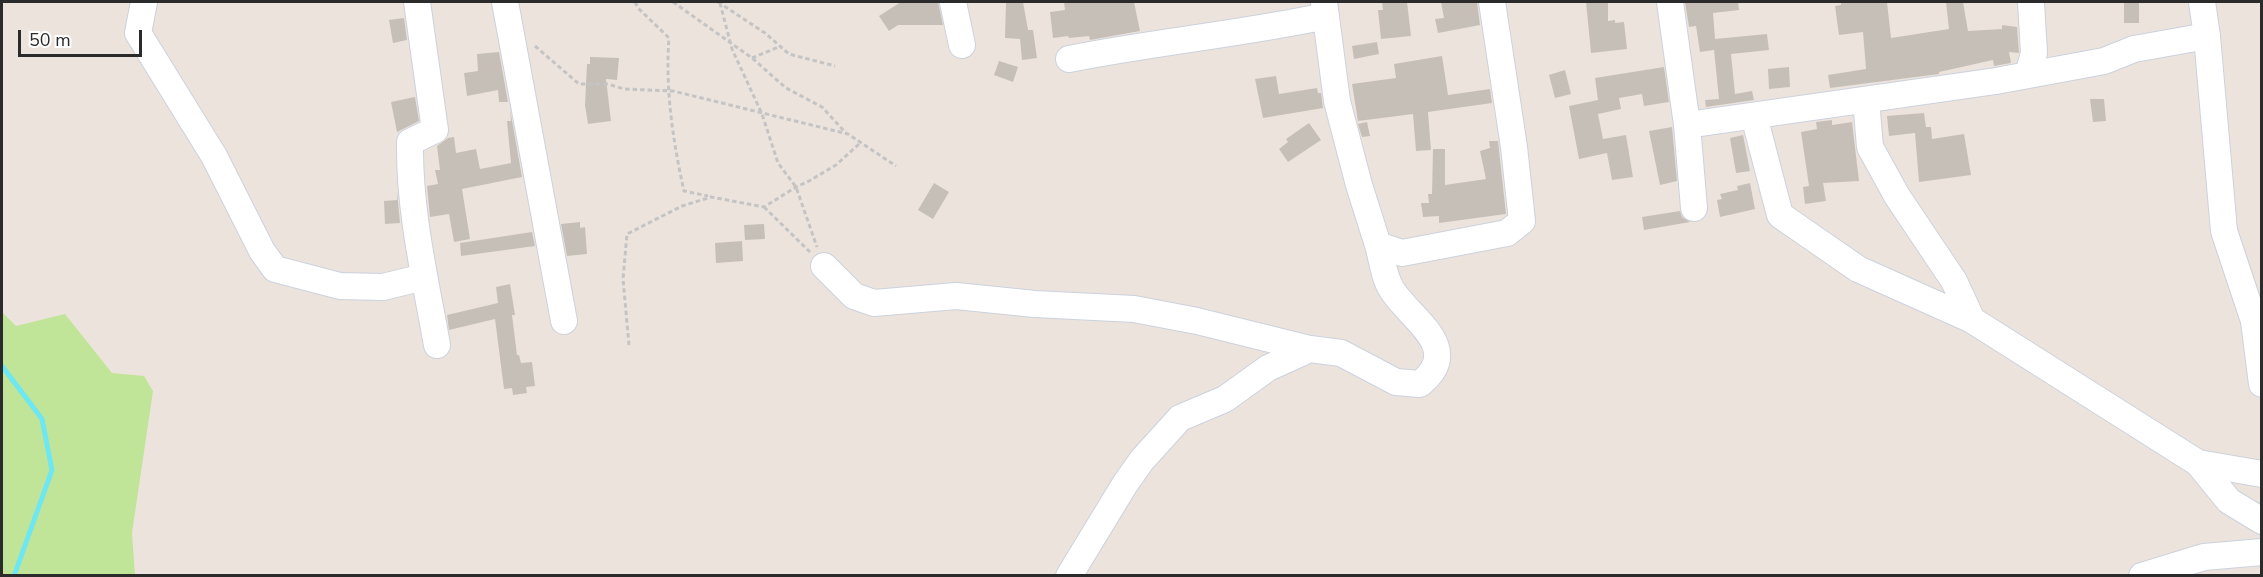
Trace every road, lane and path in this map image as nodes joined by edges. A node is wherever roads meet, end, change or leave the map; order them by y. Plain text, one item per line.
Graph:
1 (124, 2) edge
2 (144, 2) edge
3 (417, 2) edge
4 (505, 2) edge
5 (635, 2) edge
6 (673, 2) edge
7 (719, 2) edge
8 (953, 2) edge
9 (1492, 2) edge
10 (1670, 2) edge
11 (2031, 2) edge
12 (2202, 2) edge
13 (1325, 9) edge
14 (138, 33) junction
15 (2207, 36) junction
16 (731, 44) junction
17 (962, 45) dead end
18 (535, 46) dead end
19 (781, 46) junction
20 (752, 58) junction
21 (1069, 59) dead end
22 (835, 66) dead end
23 (2028, 75) junction
24 (669, 91) junction
25 (1866, 100) junction
26 (762, 114) junction
27 (1754, 116) junction
28 (1687, 125) junction
29 (848, 134) junction
30 (860, 143) junction
31 (896, 166) dead end
32 (796, 187) junction
33 (711, 197) junction
34 (764, 207) junction
35 (1694, 208) dead end
36 (1378, 245) junction
37 (824, 266) junction
38 (424, 277) junction
39 (1972, 320) junction
40 (564, 321) dead end
41 (437, 345) dead end
42 (629, 345) dead end
43 (1310, 349) junction
44 (2262, 384) edge
45 (2198, 463) junction
46 (2262, 474) edge
47 (2262, 521) edge
48 (2262, 552) edge
49 (1069, 576) edge
50 (2142, 576) edge

1 - 14 street
2 - 14 street
3 - 38 street
4 - 40 street
5 - 24 path
6 - 16 path
7 - 16 path
7 - 19 path
8 - 17 street
9 - 36 street
10 - 28 street
11 - 23 street
12 - 15 street
13 - 21 street
13 - 36 street
14 - 38 street
15 - 23 street
15 - 44 street
16 - 20 path
16 - 26 path
18 - 24 path
19 - 20 path
19 - 22 path
20 - 29 path
23 - 25 street
24 - 26 path
24 - 33 path
25 - 27 street
25 - 39 street
26 - 29 path
26 - 32 path
27 - 28 street
27 - 39 street
28 - 35 street
29 - 30 path
30 - 31 path
30 - 32 path
32 - 34 path
32 - 37 path
33 - 34 path
33 - 42 path
34 - 37 path
36 - 43 street
37 - 43 street
38 - 41 street
39 - 45 street
43 - 49 street
45 - 46 street
45 - 47 street
48 - 50 street

